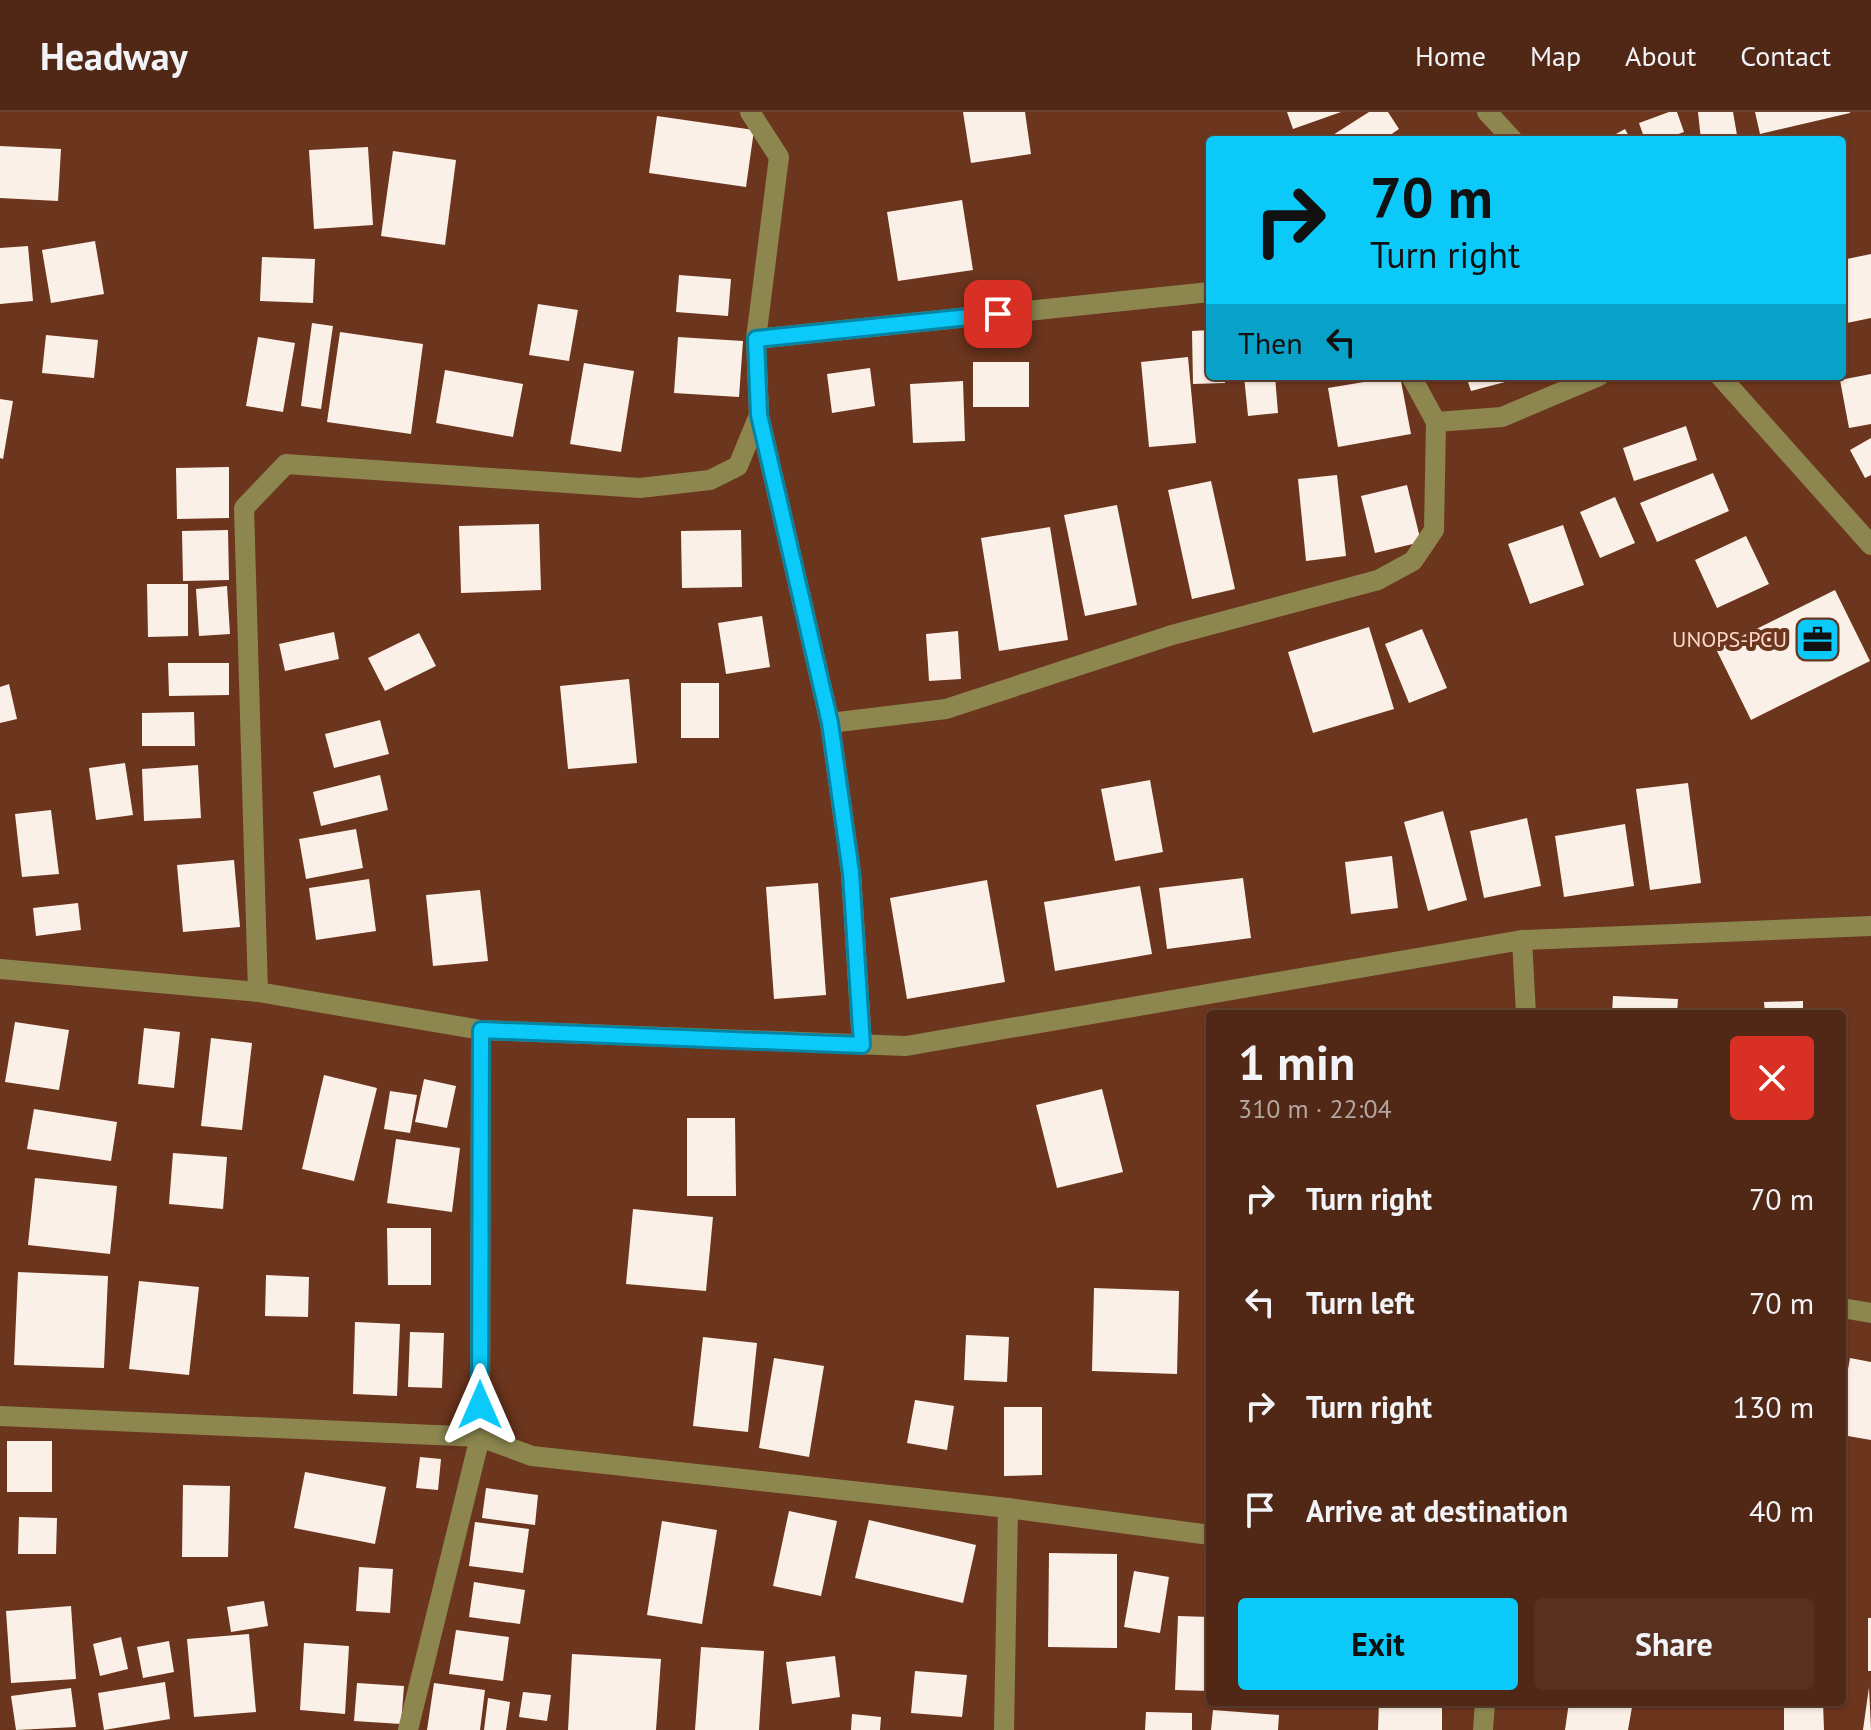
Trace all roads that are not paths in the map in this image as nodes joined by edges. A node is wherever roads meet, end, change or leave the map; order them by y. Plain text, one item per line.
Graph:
1 (750, 112) edge
2 (1487, 112) edge
3 (1509, 136) edge
4 (1206, 292) edge
5 (756, 339) junction
6 (1413, 380) edge
7 (1590, 380) edge
8 (1724, 380) edge
9 (759, 415) junction
10 (1436, 422) junction
11 (1871, 545) edge
12 (830, 723) junction
13 (1871, 926) edge
14 (1522, 940) junction
15 (0, 969) edge
16 (258, 992) junction
17 (1526, 1010) edge
18 (481, 1030) junction
19 (862, 1045) junction
20 (1846, 1309) edge
21 (1871, 1313) edge
22 (0, 1416) edge
23 (480, 1437) junction
24 (1008, 1508) junction
25 (1206, 1534) edge
26 (1485, 1706) edge
27 (408, 1730) edge
28 (1004, 1730) edge
29 (1483, 1730) edge

1 - 5 street
2 - 3 street
4 - 5 street
5 - 9 street
6 - 10 street
7 - 10 street
8 - 11 street
9 - 12 street
9 - 16 street
10 - 12 street
12 - 19 street
13 - 14 street
14 - 17 street
14 - 19 street
15 - 16 street
16 - 18 street
18 - 19 street
18 - 23 street
20 - 21 street
22 - 23 street
23 - 24 street
23 - 27 street
24 - 25 street
24 - 28 street
26 - 29 street

